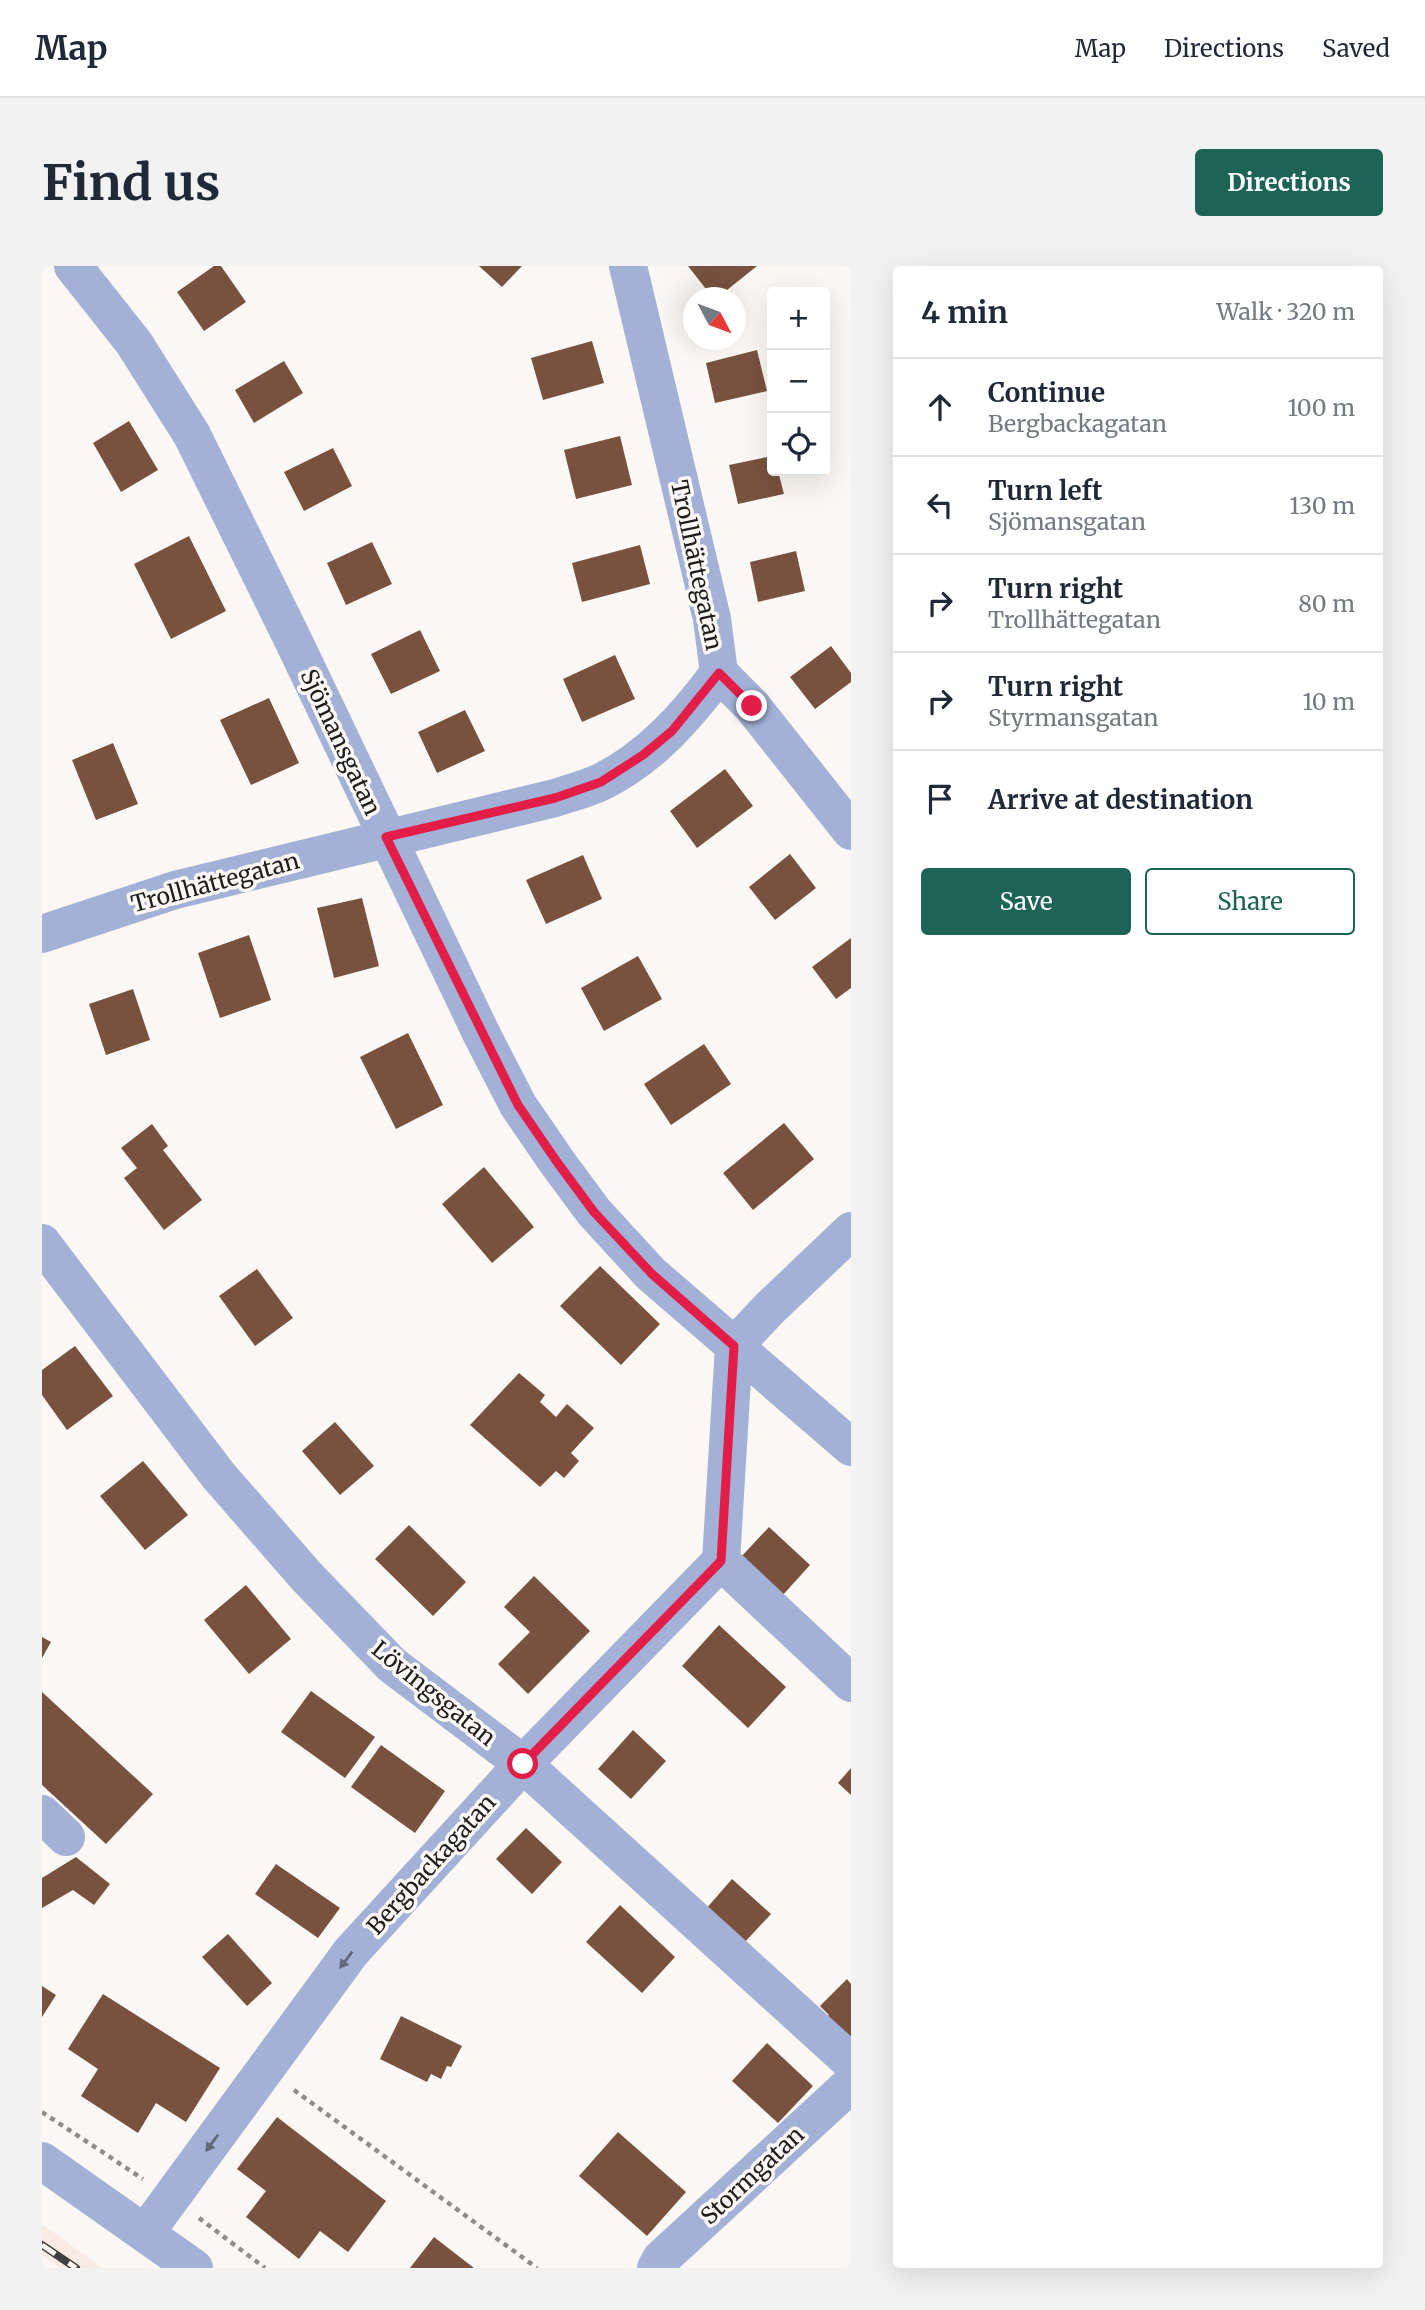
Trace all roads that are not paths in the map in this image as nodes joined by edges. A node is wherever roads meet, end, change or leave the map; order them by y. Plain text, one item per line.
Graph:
1 (74, 266) edge
2 (629, 266) edge
3 (719, 673) junction
4 (851, 831) edge
5 (386, 837) junction
6 (42, 934) edge
7 (851, 1231) edge
8 (48, 1268) edge
9 (734, 1346) junction
10 (851, 1447) edge
11 (721, 1561) junction
12 (851, 1683) edge
13 (523, 1764) junction
14 (851, 2062) edge
15 (845, 2101) edge
16 (42, 2161) edge
17 (146, 2232) junction
18 (194, 2268) edge
19 (656, 2268) edge

1 - 5 street, Sjömansgatan
2 - 3 street, Trollhättegatan
3 - 4 street
3 - 5 street, Trollhättegatan
5 - 6 street, Trollhättegatan
5 - 9 street, Sjömansgatan
7 - 9 street
8 - 13 street, Lövingsgatan
9 - 10 street, Sjömansgatan
9 - 11 street
11 - 12 street
11 - 13 street, Bergbackagatan
13 - 14 street, Lövingsgatan
13 -> 17 street, Bergbackagatan
15 - 19 street, Stormgatan
16 - 17 street
17 - 18 street

